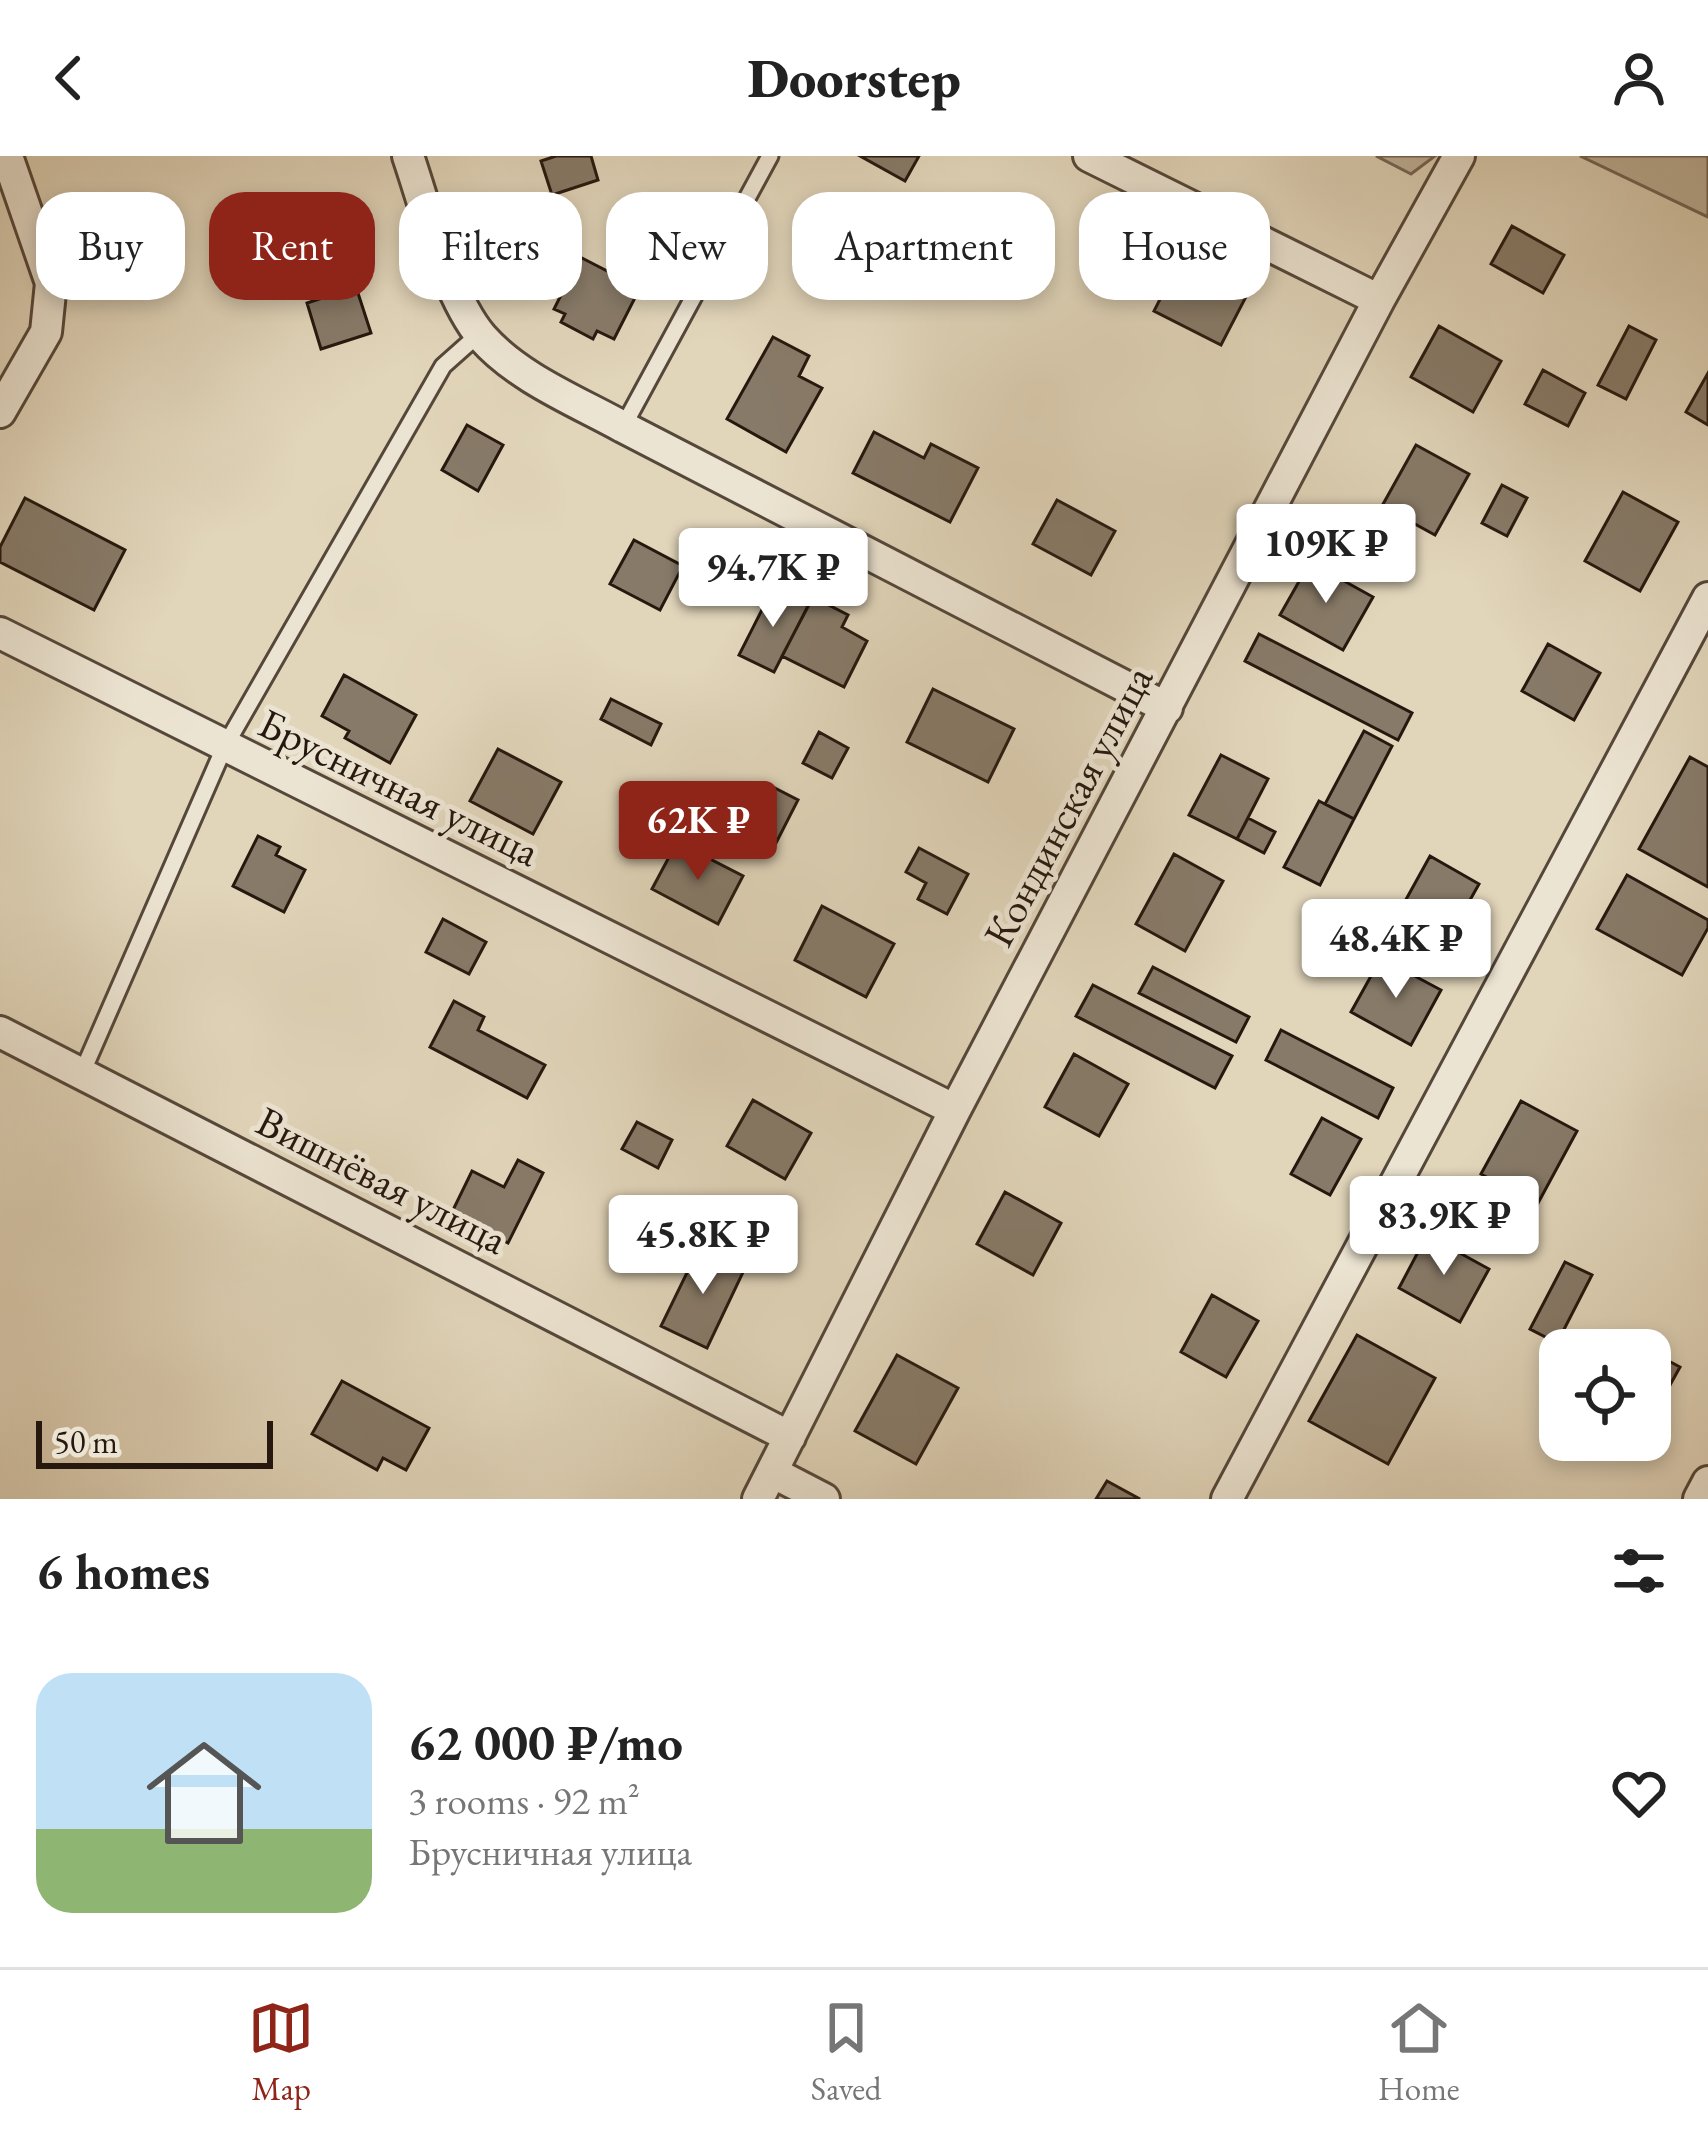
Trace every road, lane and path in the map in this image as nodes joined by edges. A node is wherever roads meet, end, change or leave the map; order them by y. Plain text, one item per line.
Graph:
1 (7, 156) edge
2 (408, 156) edge
3 (770, 156) edge
4 (1089, 156) edge
5 (1459, 156) edge
6 (1379, 300) junction
7 (479, 334) junction
8 (0, 412) edge
9 (623, 427) junction
10 (1708, 598) edge
11 (0, 632) edge
12 (1167, 708) junction
13 (224, 748) junction
14 (0, 1032) edge
15 (82, 1073) junction
16 (956, 1110) junction
17 (790, 1437) junction
18 (1708, 1482) edge
19 (765, 1485) edge
20 (824, 1499) edge
21 (1227, 1499) edge
22 (1699, 1499) edge

1 - 8 street
2 - 7 street
3 - 9 lane
4 - 6 street
5 - 6 street, Кондинская улица
6 - 12 street, Кондинская улица
7 - 9 street
7 - 13 lane
9 - 12 street
10 - 21 street
11 - 13 street, Брусничная улица
12 - 16 street, Кондинская улица
13 - 15 lane
13 - 16 street, Брусничная улица
14 - 15 street, Вишнёвая улица
15 - 17 street, Вишнёвая улица
16 - 17 street, Кондинская улица
17 - 19 street, Кондинская улица
18 - 22 street
19 - 20 street

